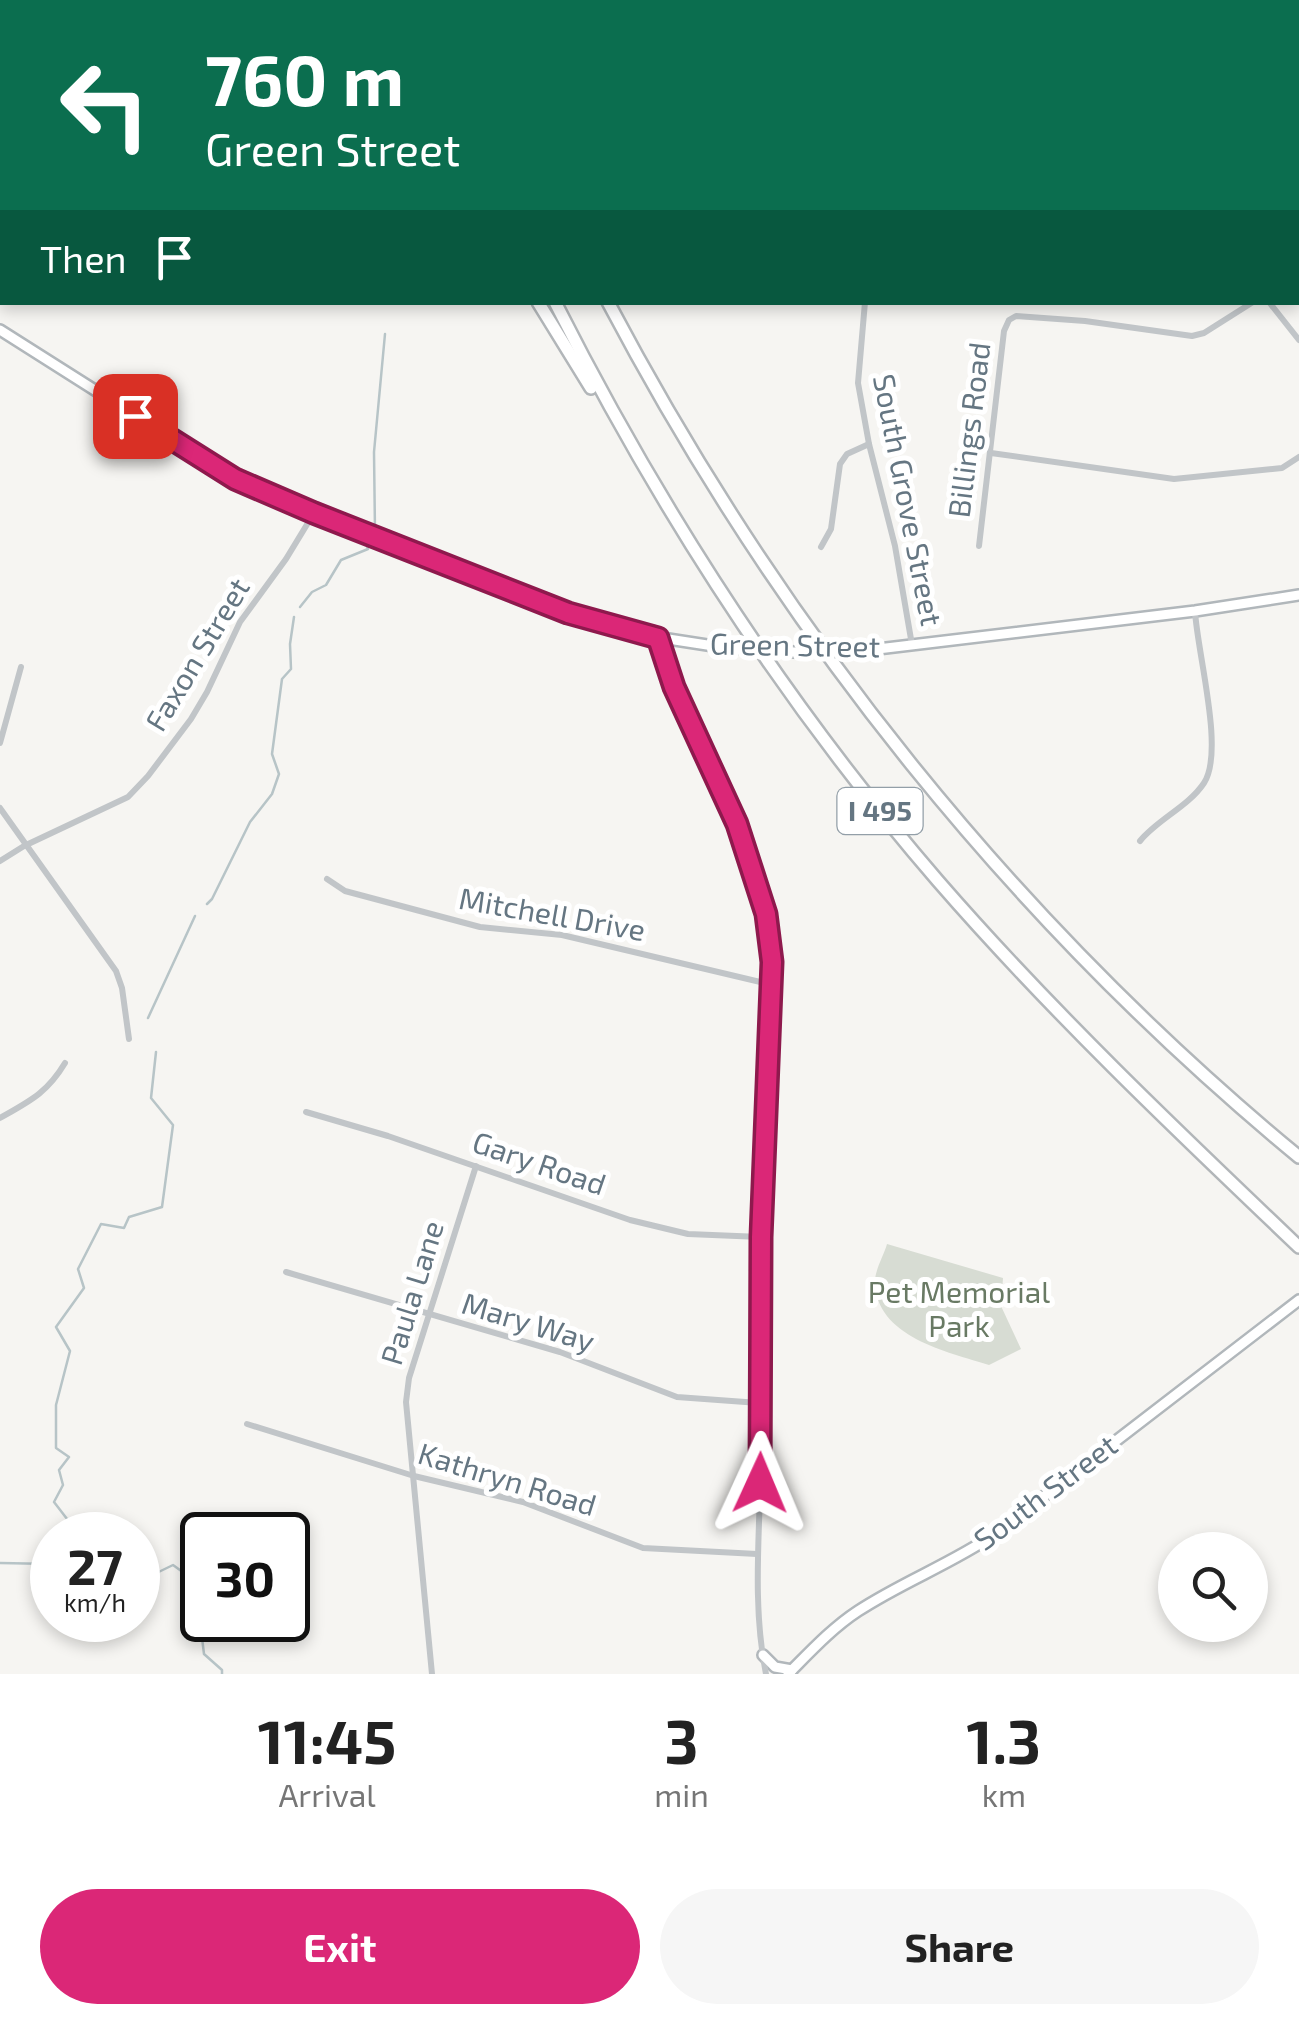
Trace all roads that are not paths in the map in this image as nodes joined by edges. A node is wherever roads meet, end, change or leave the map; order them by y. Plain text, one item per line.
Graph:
1 (540, 305) edge
2 (557, 305) edge
3 (610, 305) edge
4 (618, 305) edge
5 (865, 305) edge
6 (1249, 305) edge
7 (1271, 305) edge
8 (0, 330) edge
9 (1299, 340) edge
10 (660, 398) junction
11 (869, 444) junction
12 (991, 453) junction
13 (1299, 457) edge
14 (642, 466) junction
15 (314, 513) junction
16 (979, 546) dead end
17 (820, 547) dead end
18 (1299, 595) edge
19 (1195, 611) junction
20 (658, 638) junction
21 (912, 646) junction
22 (21, 667) dead end
23 (0, 742) edge
24 (0, 808) edge
25 (1140, 841) dead end
26 (24, 846) junction
27 (0, 861) edge
28 (327, 879) dead end
29 (773, 985) junction
30 (129, 1039) dead end
31 (65, 1062) dead end
32 (306, 1112) dead end
33 (0, 1118) edge
34 (1299, 1157) edge
35 (476, 1166) junction
36 (761, 1237) junction
37 (1299, 1246) edge
38 (286, 1272) dead end
39 (1299, 1300) edge
40 (430, 1316) junction
41 (759, 1403) junction
42 (248, 1424) dead end
43 (414, 1476) junction
44 (757, 1554) junction
45 (762, 1654) junction
46 (790, 1672) edge
47 (432, 1674) edge
48 (766, 1674) edge

1 - 14 highway
2 - 14 highway, I 495
3 - 10 highway, I 495
4 - 10 highway
5 - 11 street, South Grove Street
6 - 12 street, Billings Road
7 - 9 street
8 - 15 main road, Green Street
10 - 34 highway, I 495
11 - 17 street
11 - 21 street, South Grove Street
12 - 13 street
12 - 16 street, Billings Road
14 - 37 highway, I 495
15 - 20 main road, Green Street
15 - 26 street, Faxon Street
18 - 19 main road, Green Street
19 - 21 main road, Green Street
19 - 25 street
20 - 21 main road, Green Street, bridge
20 - 29 street
22 - 23 street
24 - 26 street
26 - 27 street, Faxon Street
26 - 30 street
28 - 29 street, Mitchell Drive
29 - 36 street
31 - 33 street
32 - 35 street, Gary Road
35 - 36 street, Gary Road
35 - 40 street, Paula Lane
36 - 41 street
38 - 40 street, Mary Way
39 - 46 main road, South Street
40 - 41 street, Mary Way
40 - 43 street, Paula Lane
41 - 44 street
42 - 43 street, Kathryn Road
43 - 44 street, Kathryn Road
43 - 47 street, Paula Lane
44 - 45 street
45 - 46 main road
45 - 48 street

